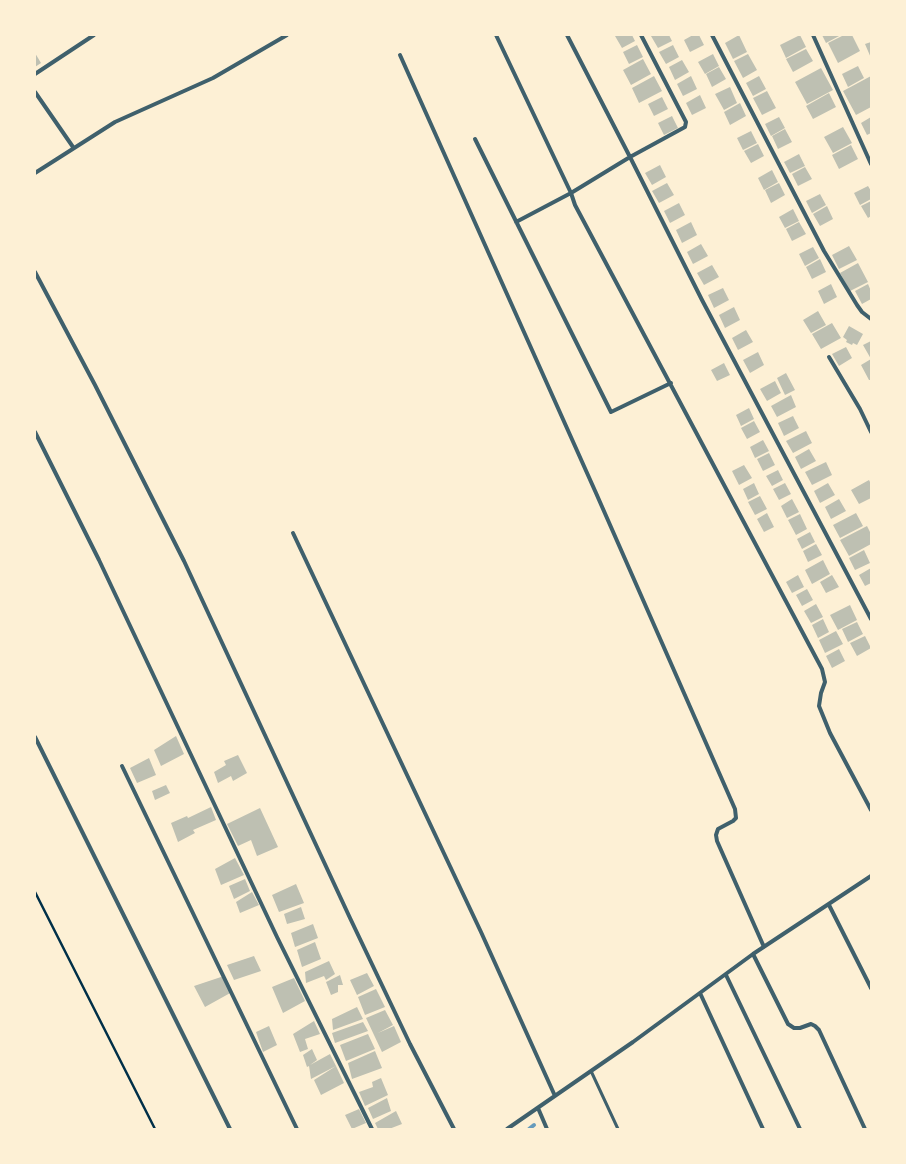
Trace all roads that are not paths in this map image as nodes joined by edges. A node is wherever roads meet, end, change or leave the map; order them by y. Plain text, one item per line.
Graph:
1 (94, 35) edge
2 (287, 35) edge
3 (496, 35) edge
4 (567, 35) edge
5 (641, 35) edge
6 (712, 35) edge
7 (813, 35) edge
8 (400, 55) dead end
9 (35, 74) edge
10 (35, 92) edge
11 (475, 139) dead end
12 (74, 147) junction
13 (630, 157) junction
14 (871, 164) edge
15 (35, 172) edge
16 (571, 193) junction
17 (516, 222) junction
18 (35, 272) edge
19 (871, 319) edge
20 (829, 357) dead end
21 (671, 384) junction
22 (35, 432) edge
23 (871, 432) edge
24 (293, 533) dead end
25 (871, 619) edge
26 (35, 737) edge
27 (122, 766) dead end
28 (871, 810) edge
29 (871, 876) edge
30 (829, 905) junction
31 (764, 947) junction
32 (753, 954) junction
33 (726, 975) junction
34 (871, 988) edge
35 (700, 993) junction
36 (591, 1071) junction
37 (555, 1096) junction
38 (538, 1108) junction
39 (230, 1129) edge
40 (298, 1129) edge
41 (372, 1129) edge
42 (454, 1129) edge
43 (507, 1129) edge
44 (547, 1129) edge
45 (618, 1129) edge
46 (763, 1129) edge
47 (800, 1129) edge
48 (865, 1129) edge

1 - 9 street
2 - 12 street
3 - 16 street
4 - 13 street
5 - 13 street
6 - 19 street
7 - 14 street
8 - 31 street
10 - 12 street
11 - 17 street
12 - 15 street
13 - 16 street
13 - 25 street
16 - 17 street
16 - 21 street
17 - 21 street
18 - 42 street
20 - 23 street
21 - 28 street
22 - 41 street
24 - 37 street
26 - 39 street
27 - 40 street
29 - 30 street
30 - 31 street
30 - 34 street
31 - 32 street
32 - 33 street
32 - 48 street
33 - 35 street
33 - 47 street
35 - 36 street
35 - 46 street
36 - 37 street
36 - 45 lane
37 - 38 street
38 - 43 street
38 - 44 street

